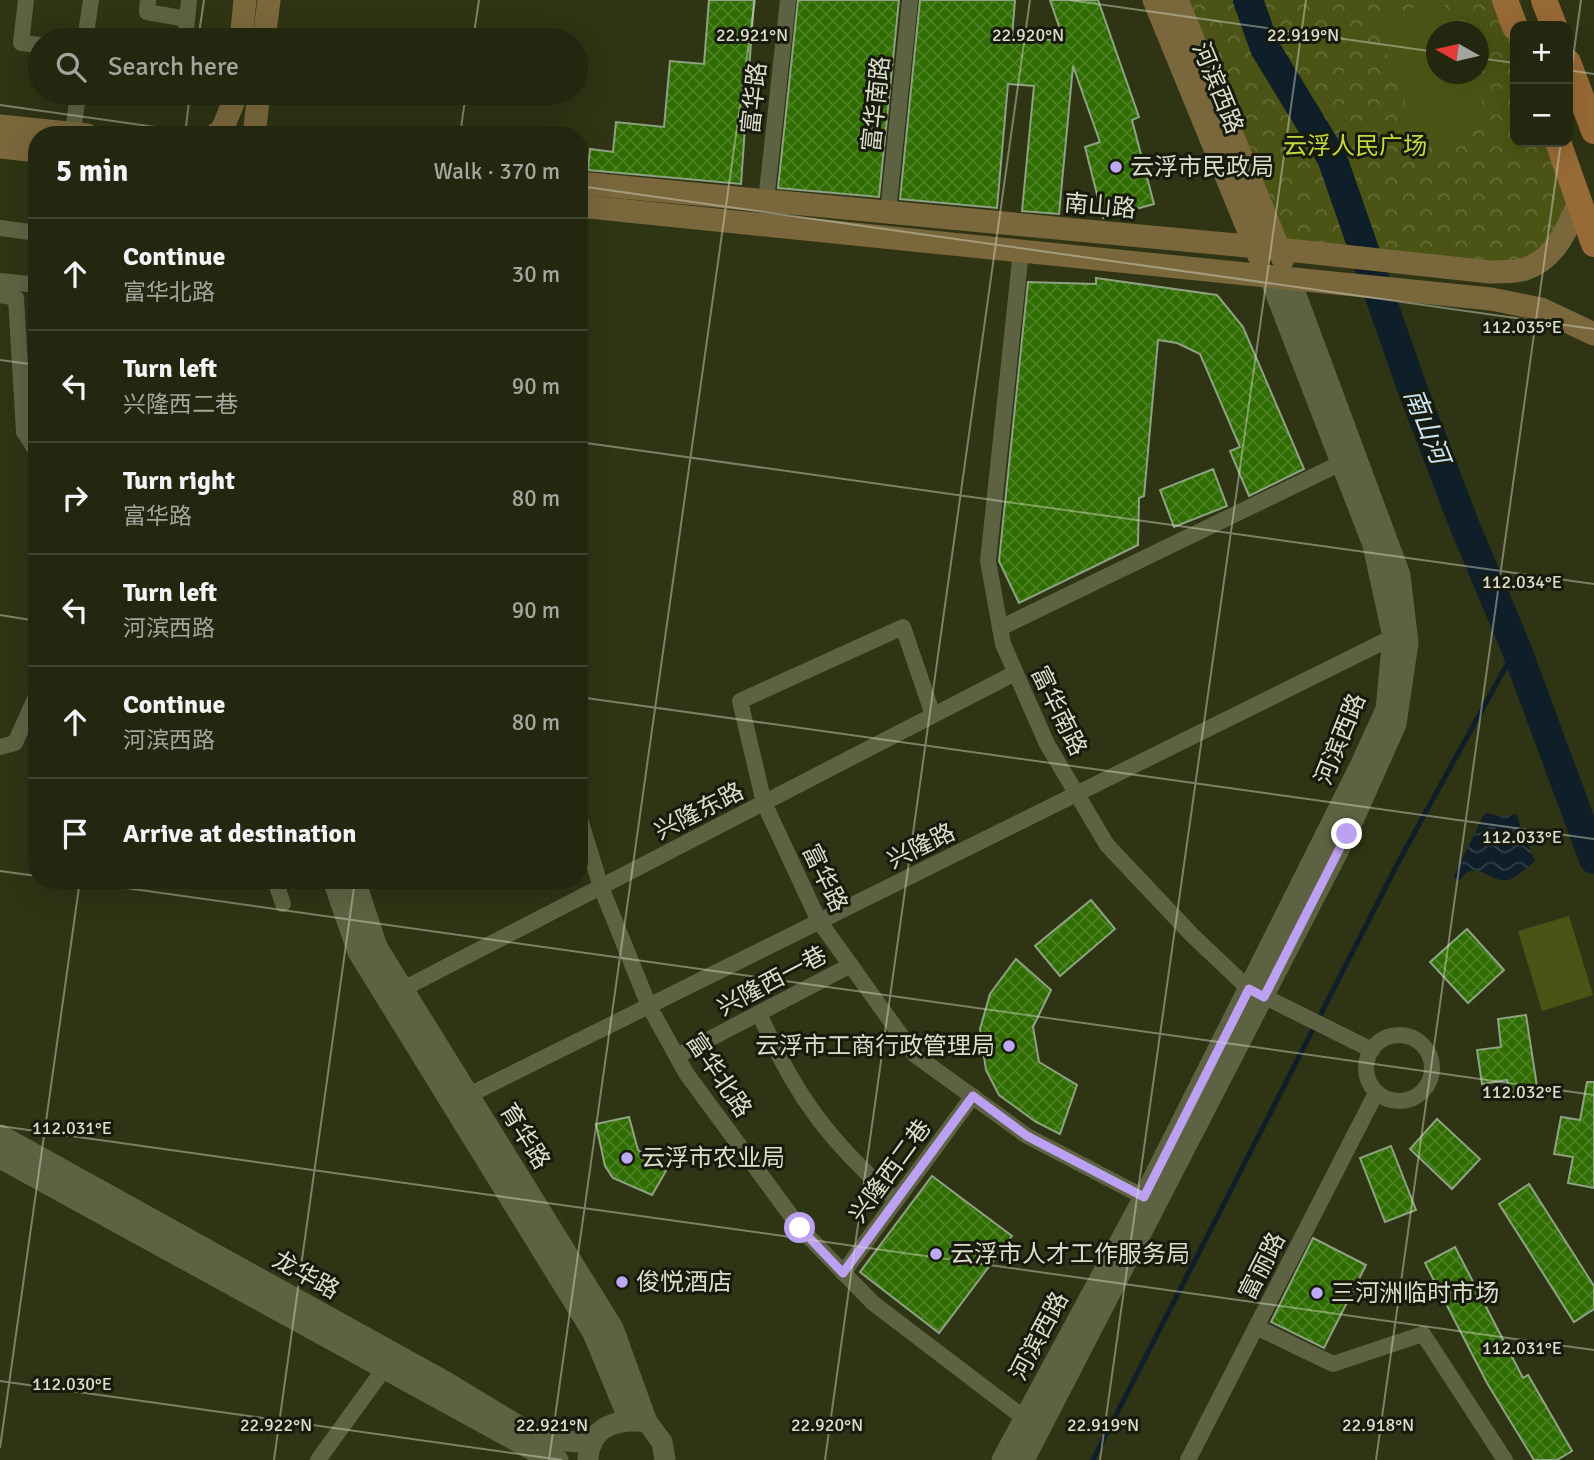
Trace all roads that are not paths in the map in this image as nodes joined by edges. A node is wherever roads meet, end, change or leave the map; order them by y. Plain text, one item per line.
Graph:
1 (26, 0) edge
2 (90, 0) edge
3 (148, 0) edge
4 (189, 0) edge
5 (245, 0) edge
6 (269, 0) edge
7 (788, 0) edge
8 (910, 0) edge
9 (1154, 0) edge
10 (1177, 0) edge
11 (1505, 0) edge
12 (1544, 0) edge
13 (187, 19) junction
14 (1513, 21) edge
15 (1552, 21) edge
16 (86, 28) edge
17 (186, 28) edge
18 (242, 28) edge
19 (266, 28) edge
20 (28, 44) edge
21 (1573, 75) edge
22 (79, 105) edge
23 (240, 105) edge
24 (244, 105) edge
25 (249, 105) edge
26 (252, 105) edge
27 (0, 126) edge
28 (80, 126) edge
29 (225, 126) edge
30 (235, 126) edge
31 (252, 126) edge
32 (265, 126) edge
33 (28, 129) edge
34 (1594, 131) edge
35 (0, 147) edge
36 (1560, 147) edge
37 (28, 150) edge
38 (588, 184) edge
39 (1580, 200) junction
40 (766, 201) junction
41 (588, 207) edge
42 (888, 212) junction
43 (0, 228) edge
44 (28, 232) edge
45 (1594, 244) edge
46 (1255, 246) junction
47 (1279, 248) junction
48 (1021, 251) junction
49 (1280, 278) junction
50 (0, 281) edge
51 (28, 284) edge
52 (8, 296) edge
53 (1594, 334) edge
54 (28, 438) edge
55 (1341, 463) junction
56 (1000, 628) junction
57 (1393, 637) junction
58 (1015, 673) junction
59 (28, 714) edge
60 (933, 715) junction
61 (0, 747) edge
62 (1076, 794) junction
63 (764, 803) junction
64 (588, 845) edge
65 (601, 887) junction
66 (278, 889) edge
67 (336, 889) edge
68 (358, 889) edge
69 (283, 904) dead end
70 (819, 921) junction
71 (851, 965) junction
72 (403, 989) junction
73 (1264, 997) junction
74 (649, 1006) junction
75 (759, 1013) junction
76 (1372, 1050) junction
77 (677, 1056) junction
78 (1376, 1093) junction
79 (469, 1095) junction
80 (973, 1096) junction
81 (0, 1135) edge
82 (0, 1158) edge
83 (1144, 1197) junction
84 (896, 1200) junction
85 (843, 1273) junction
86 (1256, 1327) junction
87 (384, 1369) junction
88 (1024, 1418) junction
89 (638, 1421) junction
90 (590, 1451) edge
91 (318, 1460) edge
92 (558, 1460) edge
93 (665, 1460) edge
94 (1002, 1460) edge
95 (1024, 1460) edge
96 (1188, 1460) edge
97 (1505, 1460) edge

1 - 20 street
2 - 16 street
3 - 13 street
4 - 13 street
5 - 18 main road
6 - 19 main road
7 - 40 street, 富华路
8 - 42 street, 富华南路
9 - 46 main road, 河滨西路
10 - 47 main road, 河滨西路
11 - 14 main road
12 - 15 main road
13 - 17 street
21 - 34 main road
22 - 28 street
23 - 29 main road
24 - 30 main road
25 - 31 main road
26 - 32 main road
27 - 33 main road
35 - 37 main road
36 - 39 main road
38 - 40 main road, 南山路
39 - 45 main road
39 - 47 main road, 南山路
40 - 42 main road, 南山路
41 - 48 main road
42 - 46 main road, 南山路
43 - 44 street
46 - 47 main road, 南山路
46 - 49 main road, 河滨西路
47 - 49 main road, 河滨西路
48 - 49 main road
48 - 56 street, 富华南路
49 - 53 main road
49 - 55 street, 河滨西路
49 - 73 street, 河滨西路
50 - 51 street
52 - 54 street
55 - 56 street
55 - 57 street, 河滨西路
56 - 58 street, 富华南路
57 - 62 street, 兴隆路
57 - 73 street, 河滨西路
58 - 60 street, 兴隆东路
58 - 62 street, 富华南路
59 - 61 street
60 - 63 street, 兴隆东路
60 - 63 street, 富华路
62 - 70 street, 兴隆路
62 - 73 street, 富华南路
63 - 65 street, 兴隆东路
63 - 70 street, 富华路
64 - 65 street, 富华北路
65 - 72 street, 兴隆东路
65 - 74 street, 富华北路
66 - 69 street
67 - 89 street, 育华路
68 - 72 street, 育华路
70 - 71 street, 富华路
70 - 74 street, 兴隆路
71 - 75 street, 兴隆西一巷
71 - 80 street, 富华路
72 - 79 street, 育华路
73 - 76 street, 富华南路
73 - 83 street, 河滨西路
73 - 95 street, 河滨西路
74 - 77 street, 富华北路
74 - 79 street, 兴隆路
75 - 77 street, 兴隆西一巷
75 - 84 street
76 - 78 street
76 - 78 street
77 - 85 street, 富华北路
78 - 86 street, 富丽路
79 - 89 street, 育华路
80 - 83 street, 富华路
80 - 84 street, 兴隆西二巷
81 - 90 street, 龙华路
82 - 87 street, 龙华路
83 - 88 street, 河滨西路
84 - 85 street, 兴隆西二巷
85 - 88 street, 富华北路
86 - 96 street, 富丽路
86 - 97 street
87 - 91 street
87 - 92 street, 龙华路
88 - 94 street, 河滨西路
89 - 90 street, 龙华路
89 - 93 street

